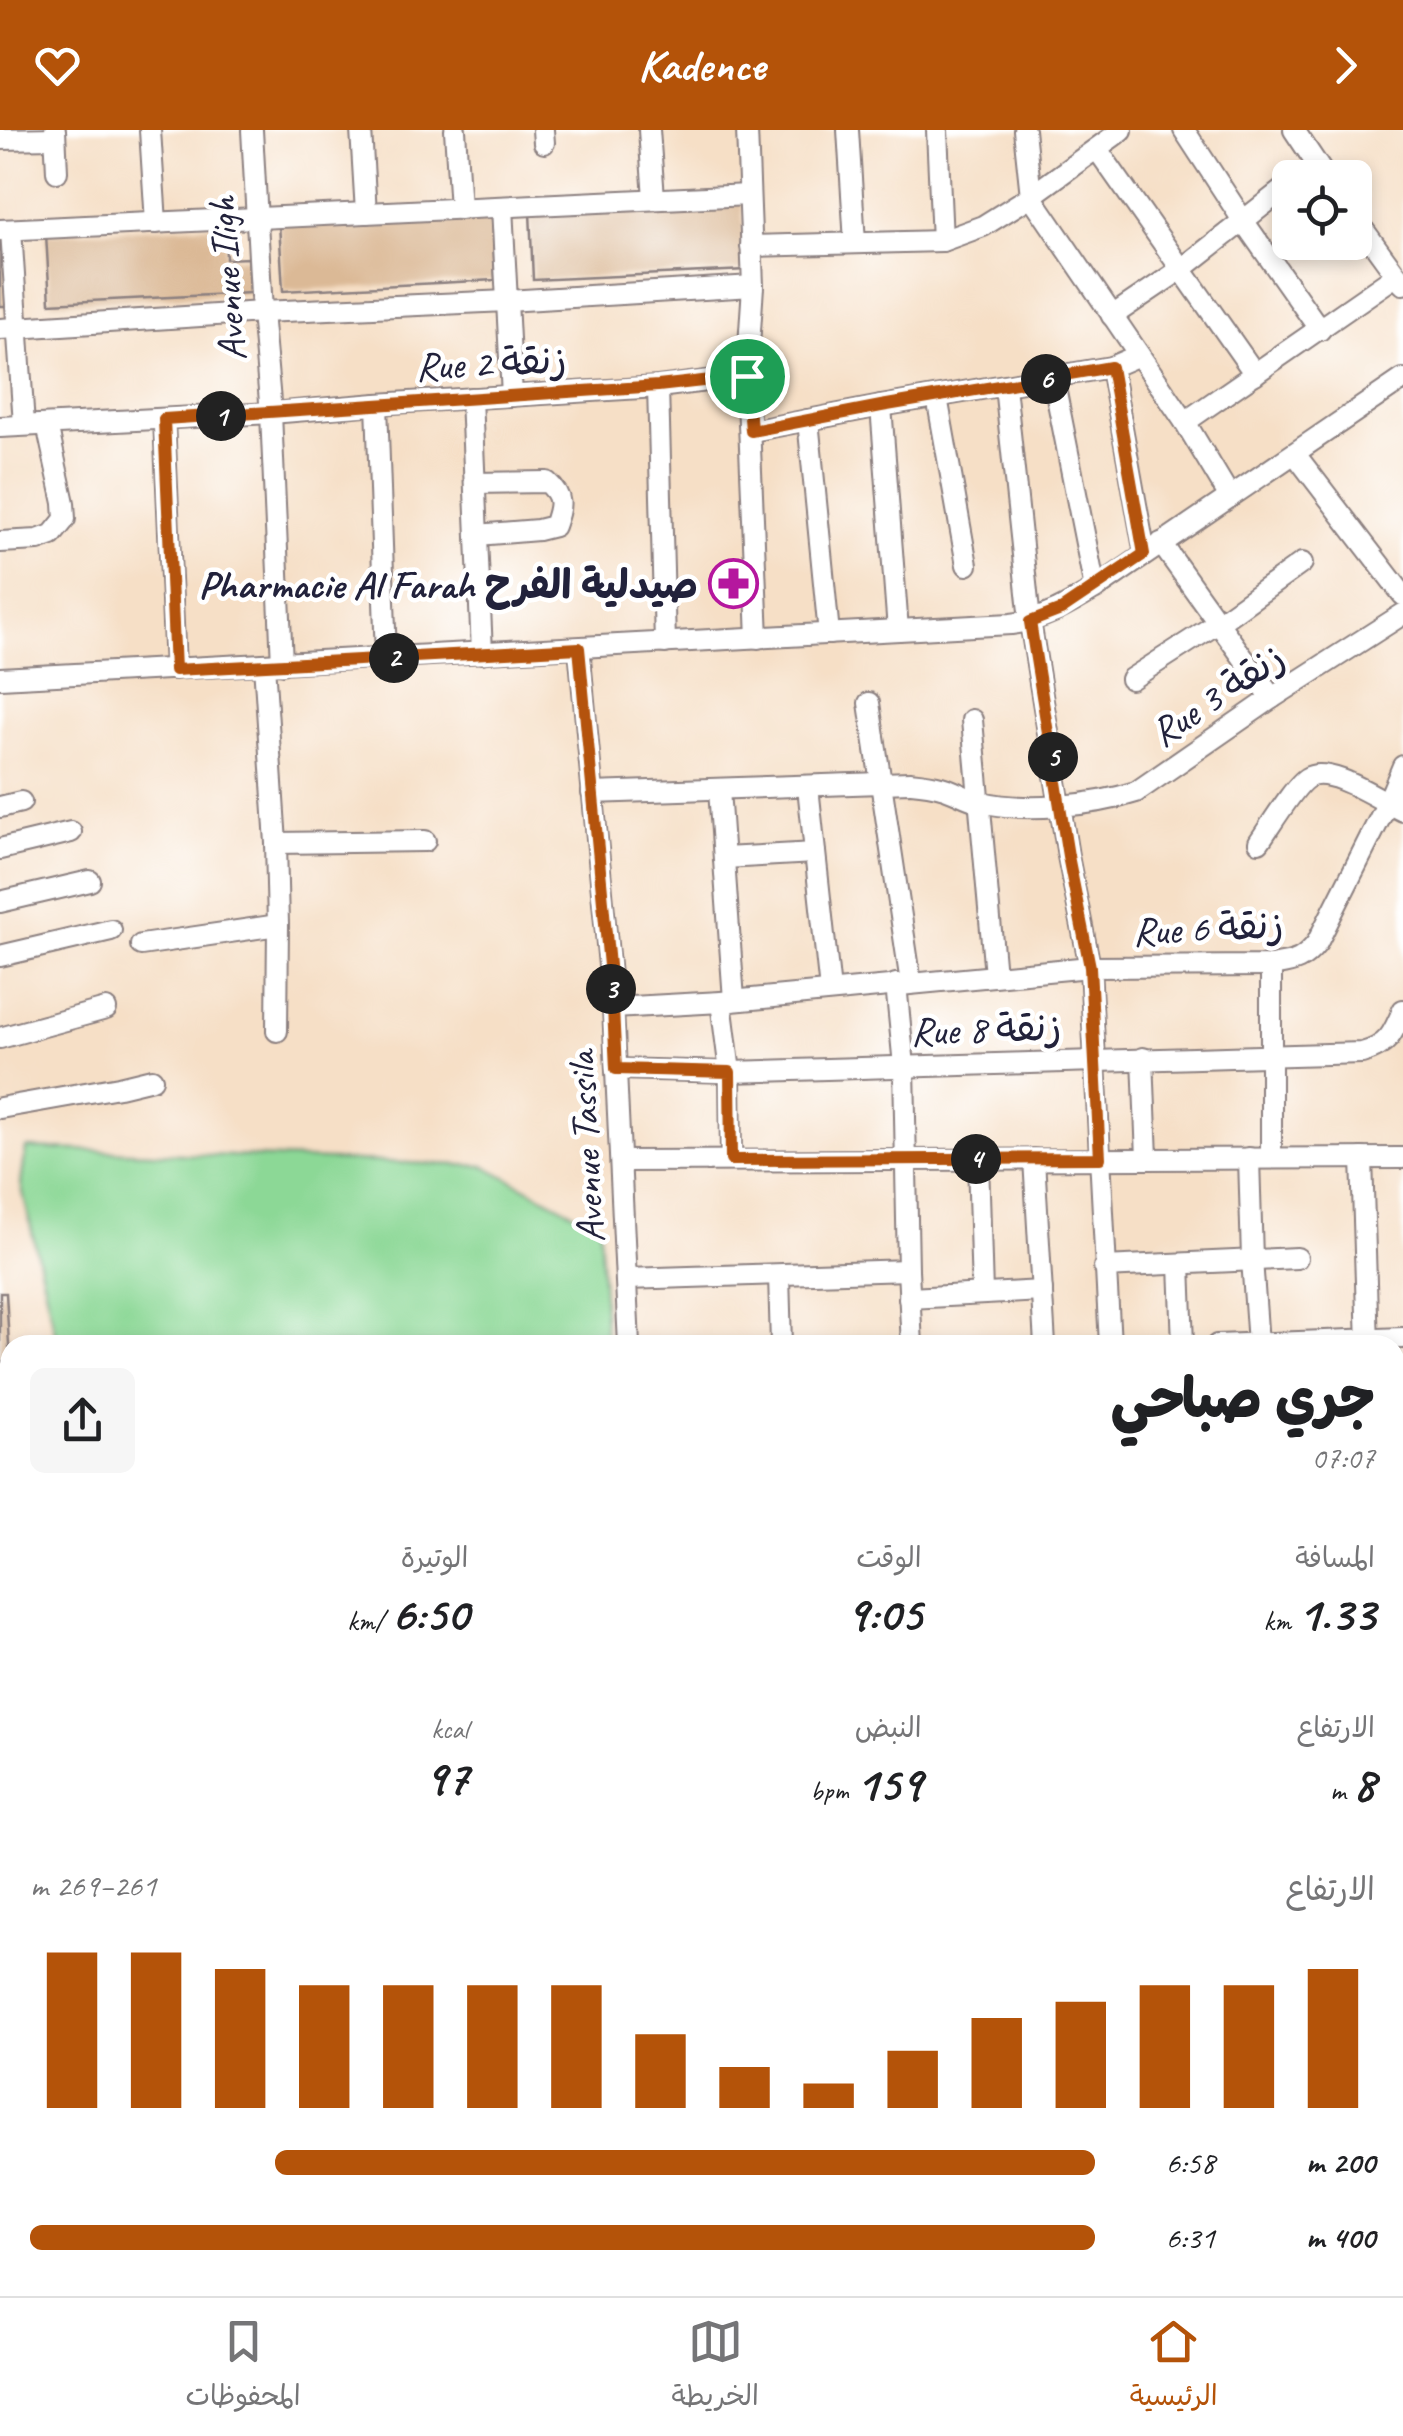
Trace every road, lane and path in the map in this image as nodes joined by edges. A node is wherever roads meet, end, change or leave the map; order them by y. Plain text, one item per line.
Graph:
1 (150, 130) edge
2 (252, 130) edge
3 (361, 130) edge
4 (455, 130) edge
5 (649, 130) edge
6 (747, 130) edge
7 (848, 130) edge
8 (938, 130) edge
9 (1024, 130) edge
10 (1122, 130) edge
11 (1184, 130) edge
12 (1294, 130) edge
13 (55, 134) edge
14 (0, 139) edge
15 (1097, 149) junction
16 (1314, 160) edge
17 (58, 172) dead end
18 (750, 195) junction
19 (1031, 196) junction
20 (654, 198) junction
21 (1272, 199) edge
22 (502, 206) junction
23 (460, 209) junction
24 (366, 213) junction
25 (256, 219) junction
26 (1244, 222) junction
27 (156, 223) junction
28 (6, 230) edge
29 (942, 241) junction
30 (1372, 241) edge
31 (854, 244) junction
32 (751, 246) junction
33 (1183, 268) junction
34 (1400, 280) edge
35 (753, 286) junction
36 (507, 302) junction
37 (262, 312) junction
38 (1112, 316) junction
39 (9, 329) edge
40 (1320, 330) junction
41 (1139, 355) junction
42 (1111, 367) junction
43 (1255, 374) junction
44 (747, 376) junction
45 (1054, 378) junction
46 (1403, 379) edge
47 (658, 386) junction
48 (1004, 386) junction
49 (512, 396) junction
50 (937, 397) junction
51 (471, 398) junction
52 (377, 404) junction
53 (881, 406) junction
54 (271, 413) junction
55 (164, 419) junction
56 (808, 420) junction
57 (1185, 422) junction
58 (48, 424) junction
59 (0, 426) edge
60 (24, 426) junction
61 (751, 431) junction
62 (1294, 454) junction
63 (474, 482) junction
64 (1230, 497) junction
65 (477, 536) junction
66 (0, 542) edge
67 (1153, 548) junction
68 (1302, 563) dead end
69 (967, 565) dead end
70 (1095, 589) junction
71 (1403, 595) edge
72 (1403, 614) edge
73 (1030, 622) junction
74 (1218, 623) junction
75 (898, 630) junction
76 (829, 634) junction
77 (758, 638) junction
78 (665, 643) junction
79 (579, 648) junction
80 (482, 653) junction
81 (386, 658) junction
82 (273, 664) junction
83 (175, 670) junction
84 (0, 678) edge
85 (1131, 679) dead end
86 (1272, 698) junction
87 (869, 703) dead end
88 (972, 720) dead end
89 (1403, 766) edge
90 (882, 784) junction
91 (808, 787) junction
92 (719, 790) junction
93 (592, 794) junction
94 (978, 802) junction
95 (1062, 806) junction
96 (1395, 808) edge
97 (71, 832) dead end
98 (426, 840) dead end
99 (1259, 842) dead end
100 (276, 843) junction
101 (0, 848) edge
102 (816, 852) junction
103 (724, 858) junction
104 (90, 881) dead end
105 (0, 902) edge
106 (278, 925) junction
107 (112, 930) dead end
108 (141, 945) dead end
109 (0, 956) edge
110 (1272, 966) junction
111 (1090, 967) junction
112 (995, 975) junction
113 (904, 984) junction
114 (830, 991) junction
115 (728, 1001) junction
116 (613, 1008) junction
117 (106, 1009) dead end
118 (1403, 1010) edge
119 (277, 1031) dead end
120 (0, 1038) edge
121 (1272, 1056) junction
122 (1143, 1058) junction
123 (1094, 1060) junction
124 (904, 1066) junction
125 (616, 1069) junction
126 (730, 1072) junction
127 (152, 1079) dead end
128 (0, 1108) edge
129 (1100, 1158) junction
130 (1147, 1158) junction
131 (1249, 1158) junction
132 (1272, 1158) junction
133 (1362, 1158) junction
134 (1403, 1158) edge
135 (978, 1159) junction
136 (1034, 1159) junction
137 (731, 1160) junction
138 (906, 1160) junction
139 (621, 1161) junction
140 (1296, 1258) dead end
141 (1252, 1259) junction
142 (1180, 1264) junction
143 (1104, 1266) junction
144 (908, 1270) junction
145 (779, 1275) junction
146 (626, 1278) junction
147 (1042, 1291) junction
148 (982, 1294) junction
149 (909, 1298) junction
150 (629, 1335) edge
151 (781, 1335) edge
152 (911, 1335) edge
153 (1044, 1335) edge
154 (1109, 1335) edge
155 (1183, 1335) edge
156 (1257, 1335) edge
157 (1368, 1335) edge

1 - 27 street
2 - 25 street, Avenue Iligh
3 - 24 street
4 - 23 street
5 - 20 street
6 - 18 street
7 - 31 street
8 - 29 street
9 - 19 street
10 - 15 street
11 - 26 street
12 - 16 street
13 - 14 street
13 - 17 street
15 - 19 street
15 - 33 street
18 - 20 street
18 - 32 street
19 - 29 street
19 - 38 street
20 - 22 street
21 - 26 street
22 - 23 street
22 - 36 street
23 - 24 street
24 - 25 street
25 - 27 street
25 - 37 street, Avenue Iligh
26 - 33 street
26 - 40 street
27 - 28 street
28 - 39 street
29 - 31 street
30 - 34 street
31 - 32 street
32 - 35 street
33 - 38 street
33 - 43 street
34 - 40 street
35 - 36 street
35 - 44 street
36 - 37 street
36 - 49 street
37 - 39 street
37 - 54 street, Avenue Iligh
38 - 41 street
39 - 60 street
40 - 43 street
41 - 42 street
41 - 57 street
42 - 45 street
42 - 67 street
43 - 57 street
44 - 47 street, Rue 2 زنقة
44 - 61 street
45 - 48 street
45 - 70 street
46 - 62 street
47 - 49 street, Rue 2 زنقة
47 - 78 street
48 - 50 street
48 - 73 street
49 - 51 street, Rue 2 زنقة
50 - 53 street
50 - 69 street
51 - 52 street, Rue 2 زنقة
51 - 63 street
52 - 54 street, Rue 2 زنقة
52 - 81 street
53 - 56 street
53 - 75 street
54 - 55 street, Rue 2 زنقة
54 - 82 street, Avenue Iligh
55 - 58 street, Rue 2 زنقة
55 - 83 street
56 - 61 street
56 - 76 street
57 - 64 street
58 - 60 street, Rue 2 زنقة
58 - 66 street
59 - 60 street, Rue 2 زنقة
61 - 77 street
62 - 64 street
62 - 71 street
63 - 65 street
63 - 65 street
64 - 67 street
65 - 80 street
67 - 70 street
67 - 74 street
68 - 74 street
70 - 73 street
72 - 86 street, Rue 3 زنقة
73 - 75 street
73 - 95 street
74 - 85 street
74 - 86 street
75 - 76 street
76 - 77 street
77 - 78 street
78 - 79 street
79 - 80 street
79 - 93 street, Avenue Tassila
80 - 81 street
81 - 82 street
82 - 83 street
82 - 100 street, Avenue Iligh
83 - 84 street
86 - 95 street, Rue 3 زنقة
87 - 90 street
88 - 94 street
89 - 96 street, Rue 6 زنقة
90 - 91 street, Rue 3 زنقة
90 - 94 street, Rue 3 زنقة
90 - 113 street
91 - 92 street, Rue 3 زنقة
91 - 102 street
92 - 93 street, Rue 3 زنقة
92 - 103 street
93 - 116 street, Avenue Tassila
94 - 95 street, Rue 3 زنقة
94 - 112 street
95 - 111 street
96 - 99 street
96 - 110 street, Rue 6 زنقة
97 - 101 street
98 - 100 street
100 - 106 street, Avenue Iligh
102 - 103 street
102 - 114 street
103 - 115 street
104 - 105 street
106 - 108 street
106 - 119 street, Avenue Iligh
107 - 109 street
110 - 111 street, Rue 6 زنقة
110 - 121 street
111 - 112 street, Rue 6 زنقة
111 - 123 street
112 - 113 street, Rue 6 زنقة
113 - 114 street, Rue 6 زنقة
113 - 124 street
114 - 115 street, Rue 6 زنقة
115 - 116 street, Rue 6 زنقة
115 - 126 street
116 - 125 street, Avenue Tassila
117 - 120 street
118 - 121 street, Rue 8 زنقة
121 - 122 street, Rue 8 زنقة
121 - 132 street
122 - 123 street, Rue 8 زنقة
122 - 130 street
123 - 124 street, Rue 8 زنقة
123 - 129 street
124 - 126 street, Rue 8 زنقة
124 - 138 street
125 - 126 street, Rue 8 زنقة
125 - 139 street, Avenue Tassila
126 - 137 street
127 - 128 street
129 - 130 street
129 - 136 street
129 - 143 street
130 - 131 street
131 - 132 street
131 - 141 street
132 - 133 street
133 - 134 street
133 - 157 street
135 - 136 street
135 - 138 street
135 - 148 street
136 - 147 street
137 - 138 street
137 - 139 street
138 - 144 street
139 - 146 street, Avenue Tassila
140 - 141 street
141 - 142 street
141 - 156 street
142 - 143 street
142 - 155 street
143 - 154 street
144 - 145 street
144 - 149 street
145 - 146 street
145 - 151 street
146 - 150 street, Avenue Tassila
147 - 148 street
147 - 153 street
148 - 149 street
149 - 152 street

